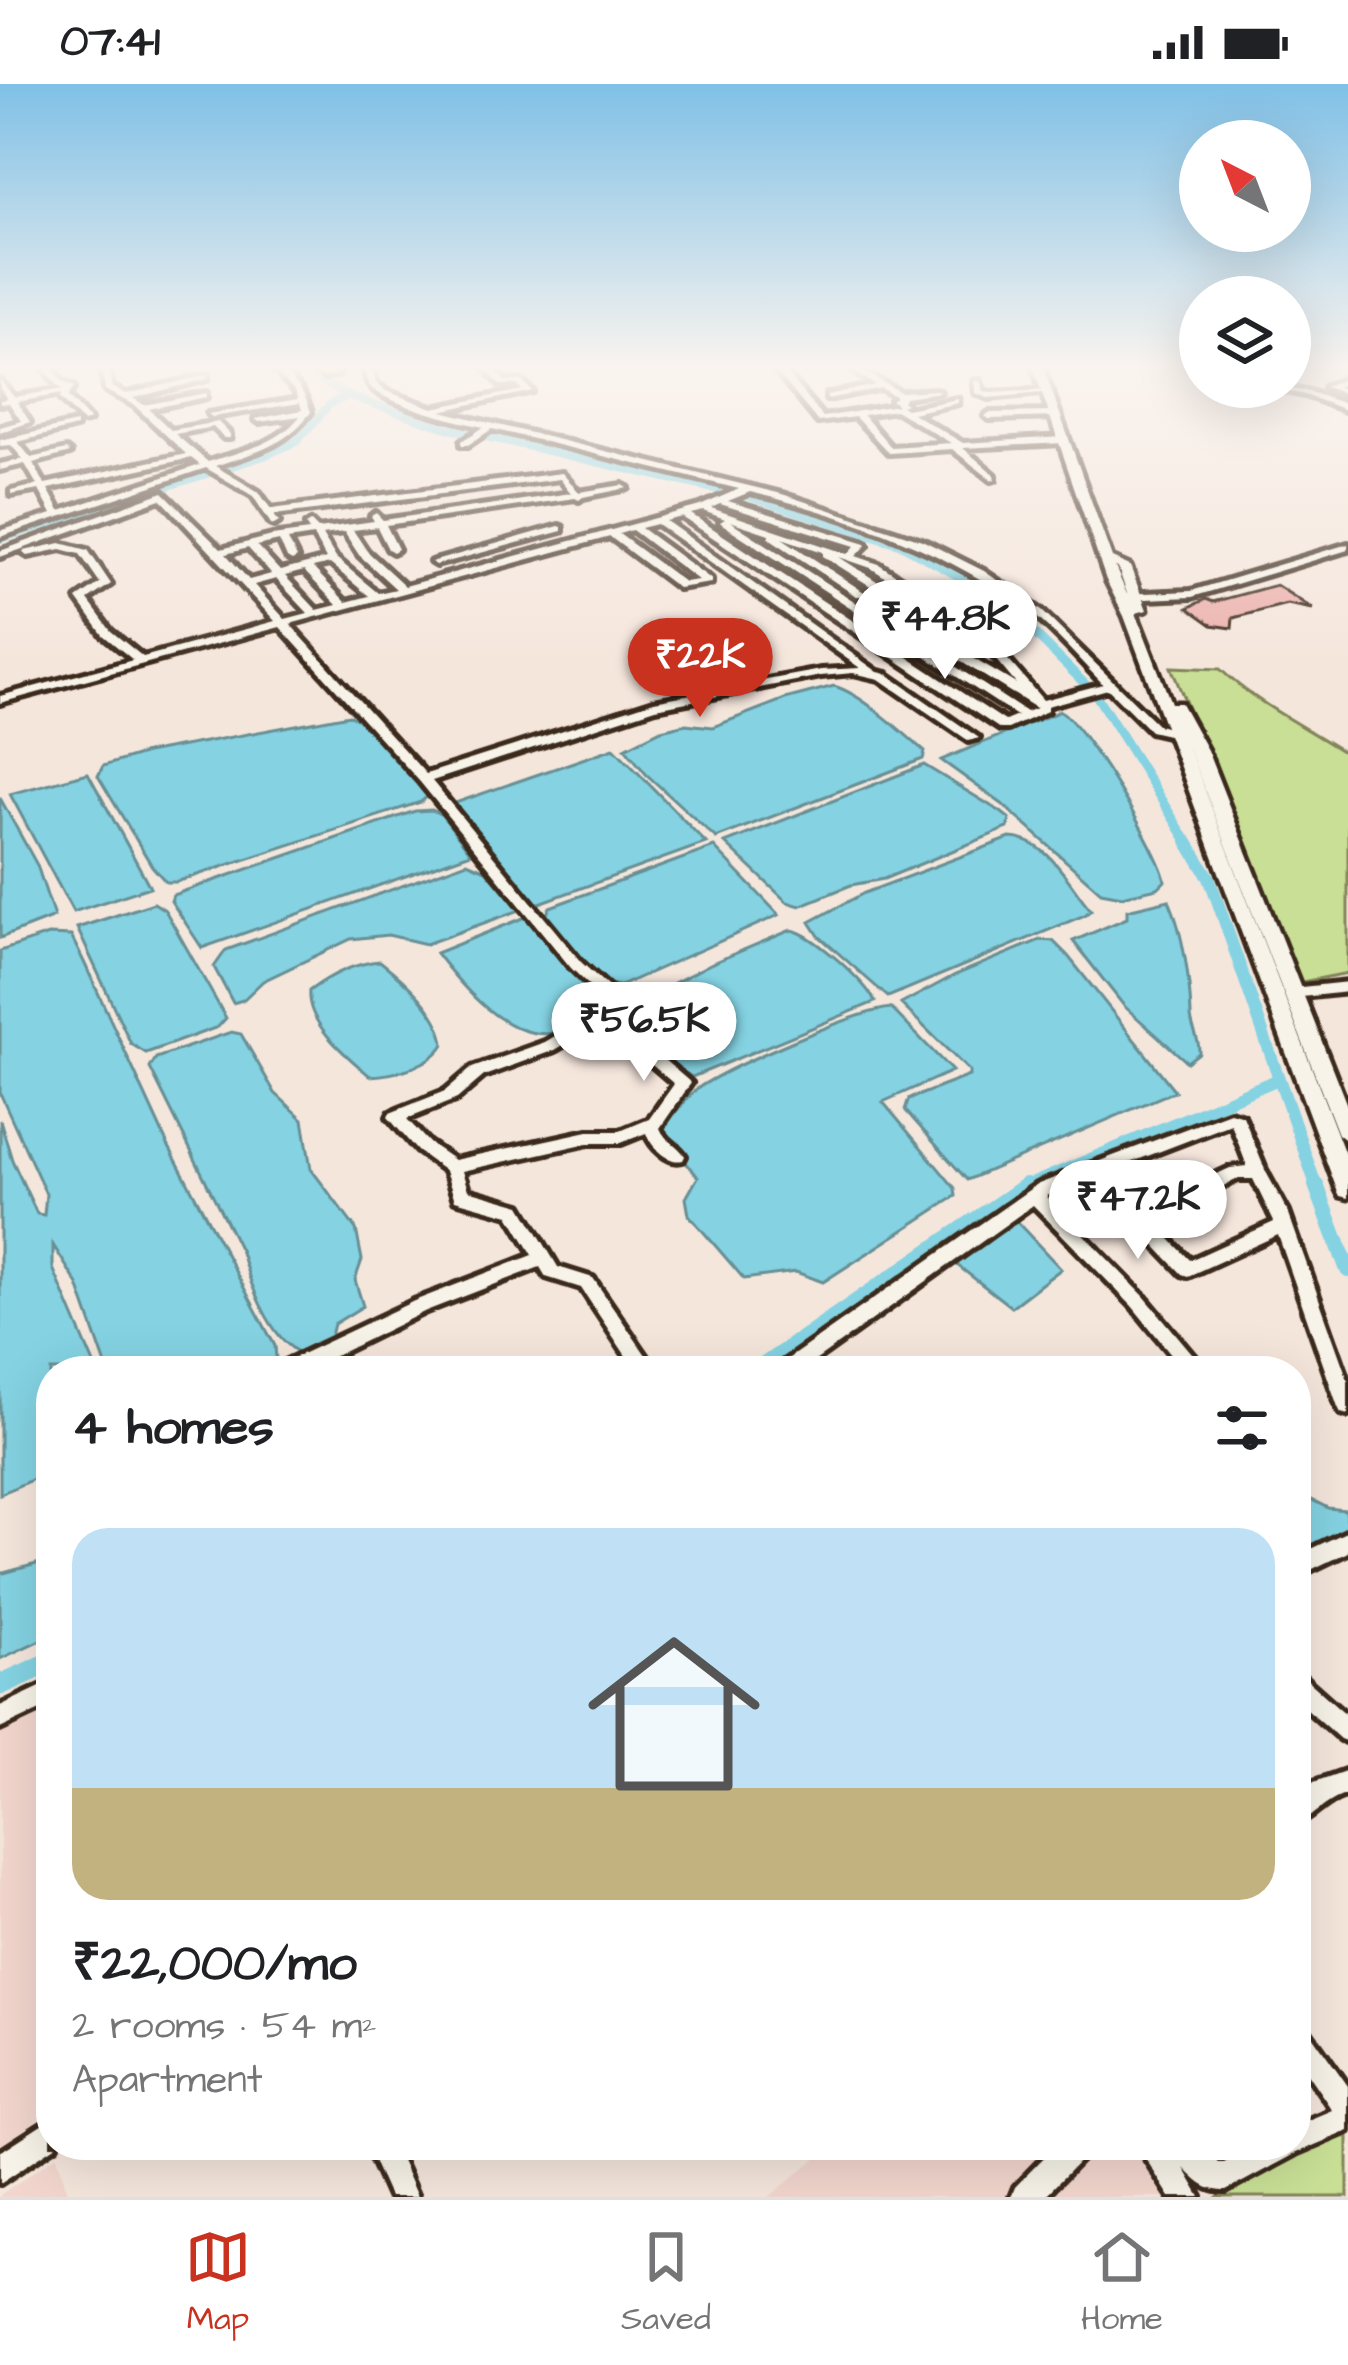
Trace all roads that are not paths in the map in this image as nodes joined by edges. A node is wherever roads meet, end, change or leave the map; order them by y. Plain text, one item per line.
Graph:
1 (32, 465) edge
2 (142, 466) edge
3 (208, 466) edge
4 (225, 466) edge
5 (643, 466) edge
6 (980, 466) edge
7 (1072, 466) edge
8 (215, 470) junction
9 (992, 477) dead end
10 (40, 487) junction
11 (472, 487) junction
12 (623, 488) dead end
13 (744, 490) junction
14 (14, 493) dead end
15 (400, 495) junction
16 (579, 496) junction
17 (495, 499) junction
18 (368, 500) junction
19 (724, 501) junction
20 (302, 508) junction
21 (705, 509) junction
22 (271, 512) junction
23 (683, 513) junction
24 (0, 514) edge
25 (58, 516) junction
26 (413, 520) junction
27 (658, 520) junction
28 (381, 525) junction
29 (634, 526) junction
30 (756, 526) junction
31 (347, 529) junction
32 (6, 532) edge
33 (611, 532) junction
34 (316, 533) junction
35 (280, 538) junction
36 (521, 539) junction
37 (581, 541) junction
38 (807, 542) junction
39 (249, 544) junction
40 (790, 548) junction
41 (1348, 548) edge
42 (394, 549) dead end
43 (219, 553) junction
44 (770, 553) junction
45 (852, 555) junction
46 (0, 557) edge
47 (292, 558) dead end
48 (751, 559) junction
49 (332, 560) junction
50 (436, 562) dead end
51 (306, 567) junction
52 (725, 567) junction
53 (277, 575) junction
54 (246, 584) junction
55 (880, 587) junction
56 (403, 590) junction
57 (860, 594) junction
58 (376, 597) junction
59 (1129, 597) junction
60 (841, 600) junction
61 (344, 606) junction
62 (315, 614) junction
63 (891, 614) dead end
64 (283, 623) junction
65 (987, 640) junction
66 (972, 646) junction
67 (954, 654) junction
68 (933, 661) junction
69 (142, 662) junction
70 (914, 668) junction
71 (881, 676) junction
72 (1111, 685) junction
73 (0, 700) edge
74 (1041, 704) junction
75 (1026, 717) junction
76 (1182, 736) junction
77 (973, 738) dead end
78 (424, 779) junction
79 (1348, 987) edge
80 (1292, 994) junction
81 (603, 1015) junction
82 (653, 1124) junction
83 (1348, 1134) edge
84 (677, 1156) dead end
85 (452, 1167) junction
86 (1093, 1170) junction
87 (1258, 1172) junction
88 (1348, 1190) edge
89 (1034, 1195) junction
90 (1139, 1218) junction
91 (1283, 1226) junction
92 (544, 1258) junction
93 (316, 1356) edge
94 (637, 1356) edge
95 (807, 1356) edge
96 (1184, 1356) edge
97 (1348, 1407) edge
98 (1348, 1541) edge
99 (1311, 1560) edge
100 (1311, 1698) edge
101 (36, 1700) edge
102 (0, 1718) edge
103 (1348, 1731) edge
104 (1348, 1782) edge
105 (1311, 1800) edge
106 (1311, 2057) edge
107 (1348, 2113) edge
108 (1311, 2132) edge
109 (36, 2144) edge
110 (387, 2160) edge
111 (1061, 2160) edge
112 (1161, 2160) edge
113 (1190, 2160) edge
114 (1257, 2160) edge
115 (0, 2169) edge
116 (403, 2197) edge
117 (1025, 2197) edge
118 (1187, 2197) edge

1 - 10 street
2 - 10 street
3 - 8 street
4 - 8 street
5 - 13 street
6 - 9 street
7 - 59 main road
8 - 22 street
8 - 25 street
10 - 14 street
10 - 25 street
11 - 15 street
11 - 17 street
11 - 17 street
12 - 16 street
13 - 19 street
13 - 72 street
15 - 18 street
15 - 26 street
16 - 17 street
16 - 17 street
17 - 26 street
17 - 36 street
18 - 20 street
18 - 28 street
19 - 21 street
19 - 45 street
20 - 22 street
20 - 34 street
21 - 23 street
21 - 30 street
21 - 44 street
22 - 35 street
23 - 27 street
23 - 48 street
24 - 32 street
25 - 32 street
26 - 28 street
27 - 29 street
27 - 52 street
28 - 31 street
28 - 42 street
29 - 33 street
29 - 33 street
30 - 38 street
30 - 40 street
31 - 34 street
31 - 56 street
33 - 37 street
34 - 35 street
34 - 49 street
35 - 39 street
35 - 47 street
36 - 37 street
36 - 50 street
37 - 56 street
38 - 40 street
38 - 45 street
38 - 55 street
39 - 43 street
39 - 53 street
40 - 44 street
40 - 57 street
41 - 59 street
43 - 46 street
43 - 54 street
44 - 48 street
44 - 60 street
45 - 65 street
46 - 69 street
48 - 52 street
48 - 70 street
49 - 51 street
49 - 58 street
51 - 53 street
51 - 61 street
52 - 71 street
53 - 54 street
53 - 62 street
54 - 64 street
55 - 57 street
55 - 66 street
56 - 58 street
57 - 60 street
58 - 61 street
59 - 76 main road
60 - 68 street
61 - 62 street
62 - 64 street
63 - 67 street
64 - 69 street
64 - 78 street
65 - 66 street
65 - 74 street
66 - 67 street
67 - 68 street
67 - 74 street
68 - 70 street
68 - 75 street
69 - 73 street
70 - 71 street
70 - 75 street
71 - 77 street
71 - 78 street
72 - 74 street
72 - 76 street
74 - 75 street
76 - 80 main road
76 - 88 main road
78 - 81 street
79 - 80 street
80 - 83 main road
81 - 82 street
81 - 85 street
82 - 84 street
82 - 85 street
85 - 92 street
86 - 87 street
86 - 89 street
86 - 90 street
87 - 90 street
87 - 91 street
89 - 95 street
89 - 96 street
90 - 91 street
91 - 97 street
92 - 93 street
92 - 94 street
98 - 99 street
100 - 103 street
101 - 102 street
104 - 105 street
106 - 107 street
107 - 108 street
109 - 115 street
110 - 116 street
111 - 117 street
112 - 118 street
113 - 114 street

